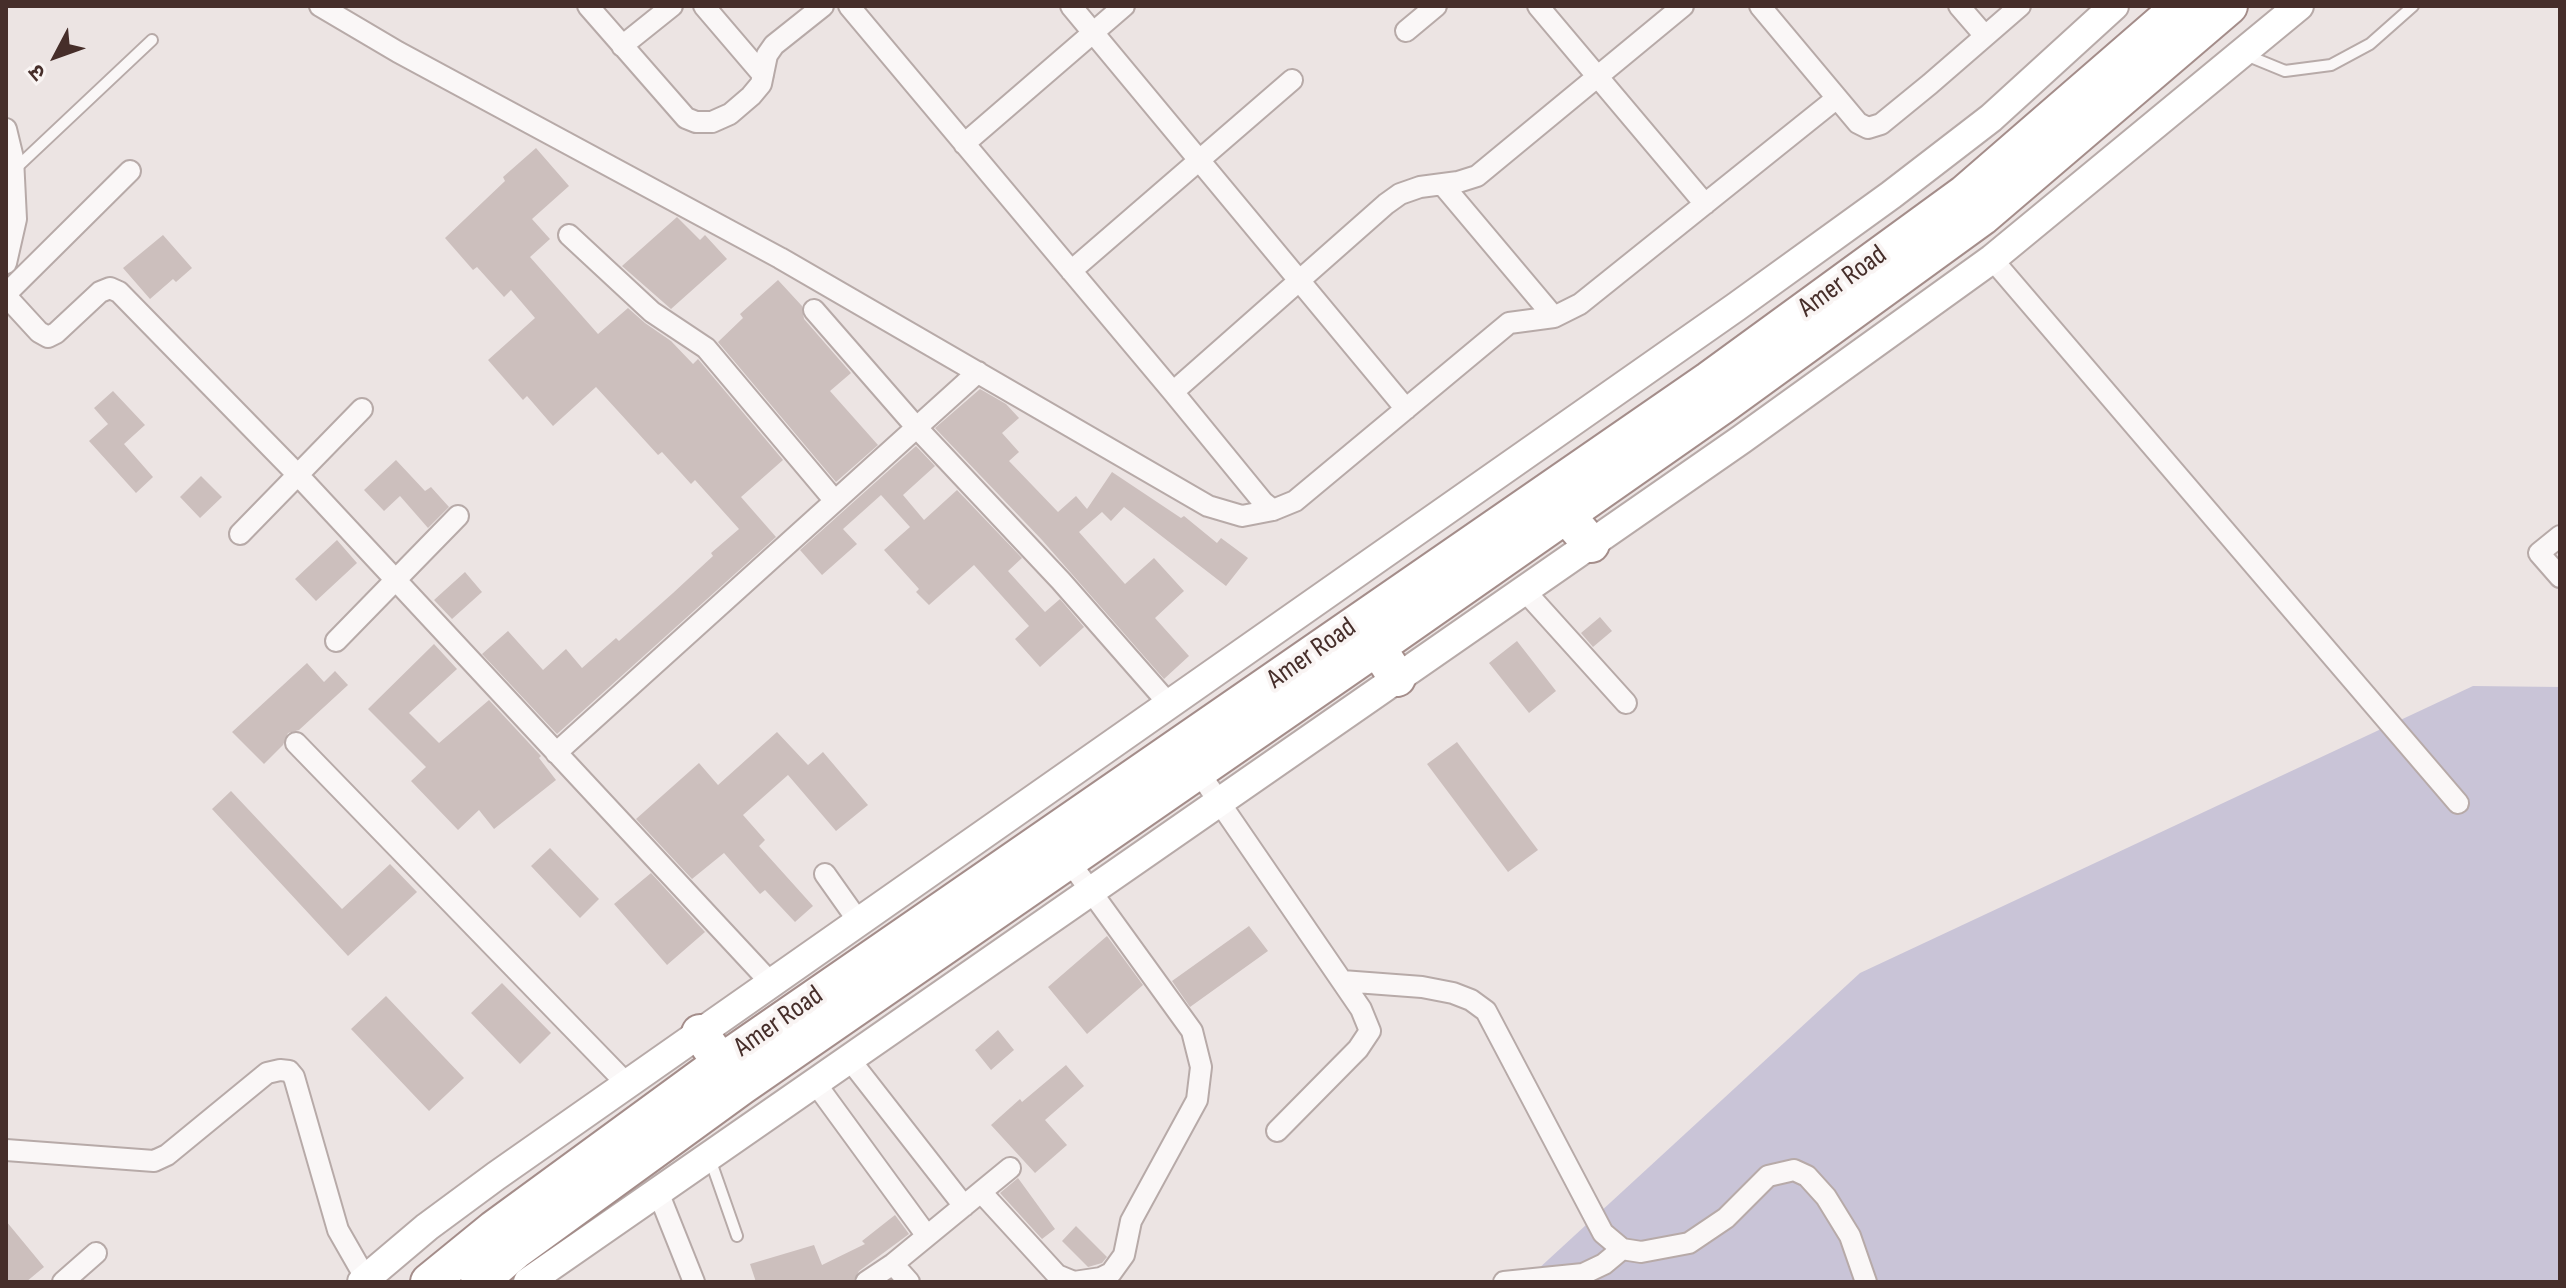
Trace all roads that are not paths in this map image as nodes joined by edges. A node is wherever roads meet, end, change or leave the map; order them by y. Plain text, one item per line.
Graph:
1 (320, 6) edge
2 (588, 6) edge
3 (672, 6) edge
4 (704, 6) edge
5 (823, 6) edge
6 (1071, 6) edge
7 (1124, 6) edge
8 (1436, 6) edge
9 (1538, 6) edge
10 (1683, 6) edge
11 (1760, 6) edge
12 (1959, 6) edge
13 (2020, 6) edge
14 (2114, 6) edge
15 (2181, 6) edge
16 (2229, 6) edge
17 (2299, 6) edge
18 (2413, 6) edge
19 (854, 8) edge
20 (1406, 31) dead end
21 (1093, 33) junction
22 (1985, 36) junction
23 (152, 40) dead end
24 (622, 46) junction
25 (2242, 53) junction
26 (763, 75) junction
27 (1598, 77) junction
28 (1292, 80) dead end
29 (1837, 98) junction
30 (6, 129) edge
31 (964, 144) junction
32 (1199, 160) junction
33 (14, 170) junction
34 (130, 171) dead end
35 (1442, 184) junction
36 (1705, 204) junction
37 (569, 235) dead end
38 (1992, 259) junction
39 (6, 263) edge
40 (1071, 271) junction
41 (1299, 281) junction
42 (6, 295) edge
43 (814, 310) dead end
44 (1554, 317) junction
45 (978, 372) junction
46 (1173, 392) junction
47 (362, 409) dead end
48 (1406, 409) junction
49 (917, 428) junction
50 (297, 474) junction
51 (835, 501) junction
52 (1273, 510) junction
53 (1566, 515) junction
54 (458, 516) dead end
55 (240, 534) dead end
56 (2560, 536) edge
57 (1591, 544) junction
58 (2560, 577) edge
59 (396, 581) junction
60 (1524, 590) junction
61 (336, 641) dead end
62 (1377, 647) junction
63 (1397, 678) junction
64 (1626, 703) dead end
65 (1169, 704) junction
66 (296, 743) dead end
67 (556, 753) junction
68 (1198, 771) junction
69 (1218, 803) junction
70 (2458, 803) dead end
71 (1069, 861) junction
72 (825, 874) dead end
73 (1090, 892) junction
74 (859, 922) junction
75 (1342, 981) junction
76 (771, 983) junction
77 (700, 1033) junction
78 (850, 1060) junction
79 (721, 1063) junction
80 (627, 1084) junction
81 (816, 1084) junction
82 (1277, 1131) dead end
83 (6, 1150) edge
84 (710, 1157) junction
85 (1010, 1168) dead end
86 (658, 1192) junction
87 (981, 1192) junction
88 (964, 1206) junction
89 (737, 1236) dead end
90 (927, 1236) junction
91 (1622, 1249) junction
92 (96, 1253) dead end
93 (893, 1264) junction
94 (364, 1280) edge
95 (63, 1282) edge
96 (429, 1282) edge
97 (479, 1282) edge
98 (529, 1282) edge
99 (694, 1282) edge
100 (866, 1282) edge
101 (909, 1282) edge
102 (1504, 1282) edge
103 (1866, 1282) edge

1 - 45 street
2 - 24 street
3 - 24 street
4 - 26 street
5 - 26 street
6 - 21 street
7 - 21 street
8 - 20 street
9 - 27 street
10 - 27 street
11 - 29 street
12 - 22 street
13 - 22 street
14 - 65 street
15 - 79 highway, Amer Road
16 - 53 highway, Amer Road
17 - 25 street
18 - 25 lane
19 - 31 street
21 - 31 street
21 - 32 street
22 - 29 street
23 - 33 lane
24 - 26 street
25 - 38 street
27 - 35 street
27 - 36 street
28 - 32 street
29 - 36 street
30 - 33 street
31 - 40 street
32 - 40 street
32 - 41 street
33 - 39 street
34 - 42 street
35 - 41 street
35 - 44 street
36 - 44 street
37 - 51 street
38 - 57 street
38 - 70 street
40 - 46 street
41 - 46 street
41 - 48 street
42 - 50 street
43 - 49 street
44 - 48 street
45 - 49 street
45 - 52 street
46 - 52 street
47 - 50 street
48 - 52 street
49 - 51 street
49 - 65 street
50 - 55 street
50 - 59 street
51 - 67 street
53 - 57 highway
53 - 62 highway, Amer Road
54 - 59 street
56 - 58 street
57 - 60 street
59 - 61 street
59 - 67 street
60 - 63 street
60 - 64 street
62 - 63 highway
62 - 68 highway, Amer Road
63 - 69 street
65 - 74 street
66 - 80 street
67 - 76 street
68 - 69 street
68 - 71 highway, Amer Road
69 - 73 street
69 - 75 street
71 - 73 street
71 - 97 highway, Amer Road
72 - 74 street
73 - 78 street
73 - 87 street
74 - 76 street
75 - 82 street
75 - 91 street
76 - 77 street
77 - 79 highway
77 - 80 street
78 - 81 street
78 - 88 street
79 - 96 highway, Amer Road
80 - 94 street
81 - 84 street
81 - 90 street
83 - 94 street
84 - 86 street
84 - 89 lane
85 - 87 street
86 - 98 street
86 - 99 street
87 - 88 street
88 - 90 street
90 - 93 street
91 - 102 street
91 - 103 street
92 - 95 street
93 - 100 street
93 - 101 street

